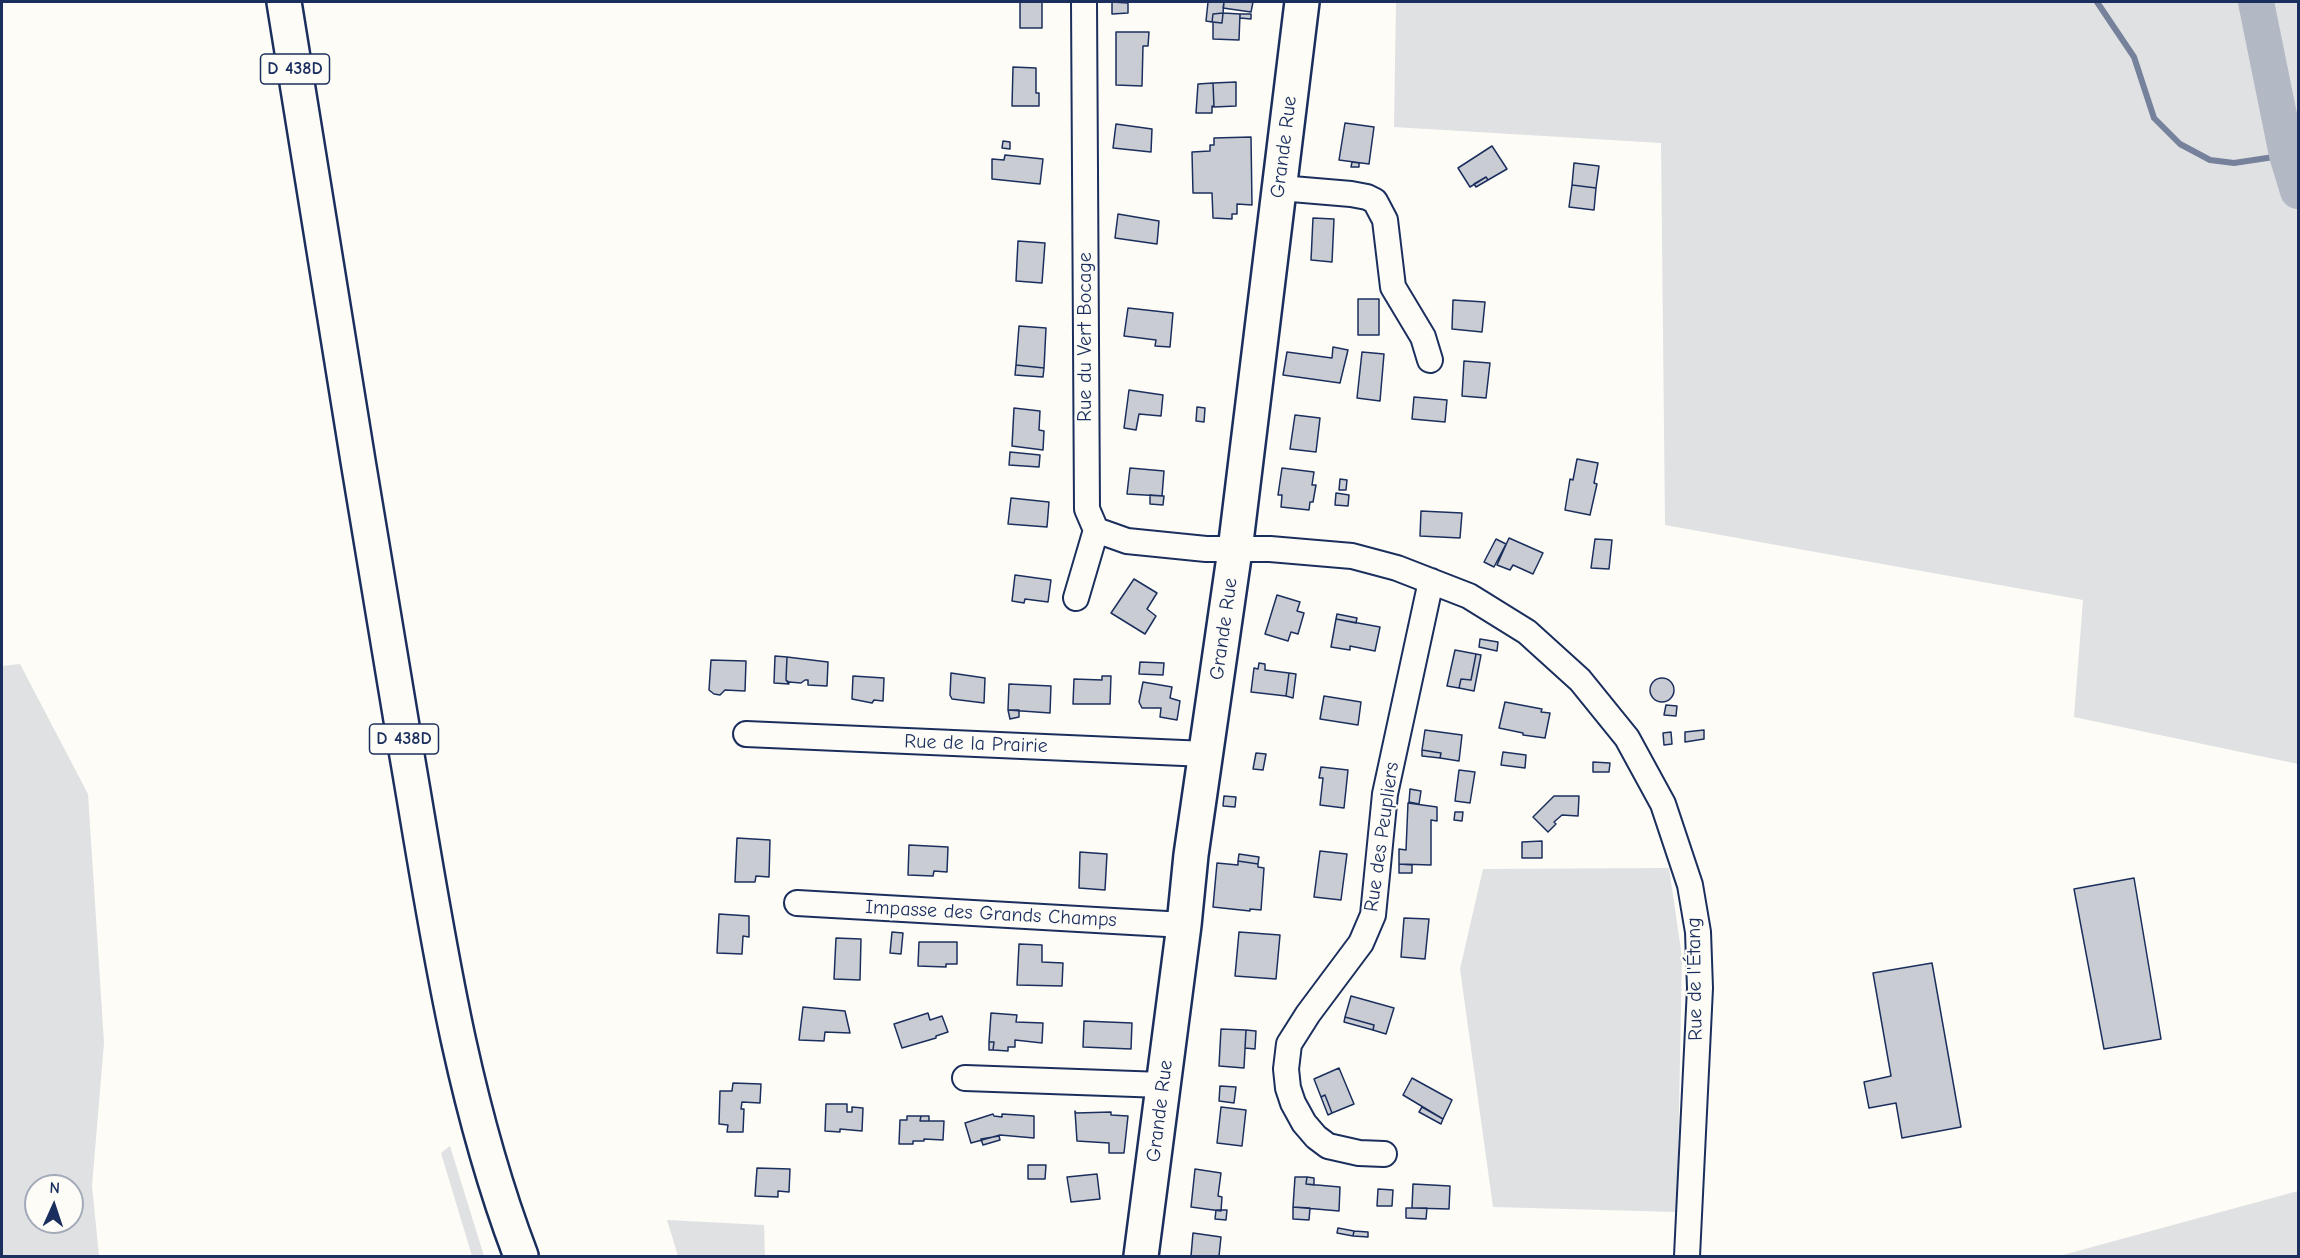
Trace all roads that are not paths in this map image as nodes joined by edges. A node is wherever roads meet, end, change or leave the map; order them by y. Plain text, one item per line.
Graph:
1 (284, 2) edge
2 (1084, 2) edge
3 (1302, 2) edge
4 (1280, 188) junction
5 (1430, 360) dead end
6 (1096, 530) junction
7 (1235, 550) junction
8 (1431, 581) junction
9 (1076, 598) dead end
10 (746, 734) dead end
11 (1206, 754) junction
12 (797, 903) dead end
13 (1184, 925) junction
14 (965, 1078) dead end
15 (1163, 1085) junction
16 (1383, 1154) dead end
17 (521, 1257) edge
18 (1141, 1257) edge
19 (1687, 1257) edge

1 - 17 main road, D 438D
2 - 6 street, Rue du Vert Bocage
3 - 4 main road, Grande Rue
4 - 5 street
4 - 7 main road, Grande Rue
6 - 7 street
6 - 9 street
7 - 8 street, Rue de l'Étang
7 - 11 main road, Grande Rue
8 - 16 street, Rue des Peupliers
8 - 19 street, Rue de l'Étang
10 - 11 street, Rue de la Prairie
11 - 13 main road, Grande Rue
12 - 13 street, Impasse des Grands Champs
13 - 15 main road, Grande Rue
14 - 15 street
15 - 18 main road, Grande Rue

